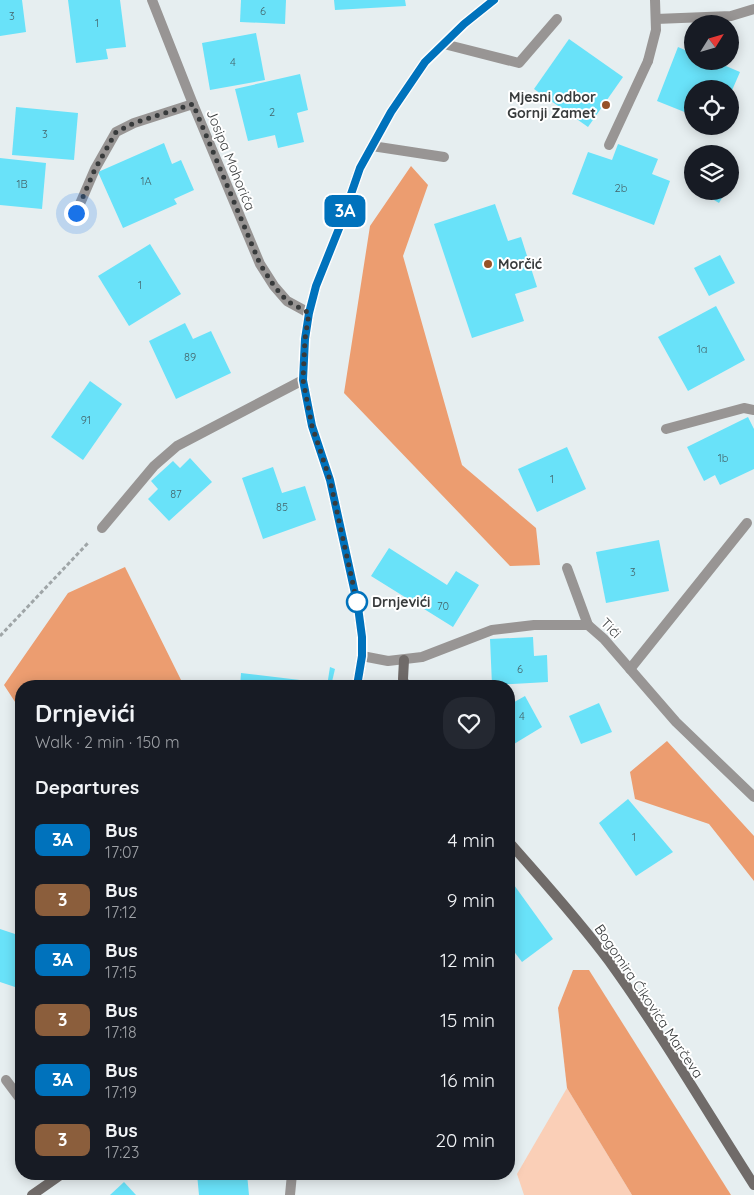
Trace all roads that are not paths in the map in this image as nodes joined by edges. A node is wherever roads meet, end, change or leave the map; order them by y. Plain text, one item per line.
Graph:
1 (152, 0) edge
2 (494, 0) edge
3 (656, 0) edge
4 (754, 9) edge
5 (557, 19) dead end
6 (656, 19) junction
7 (444, 44) junction
8 (193, 104) junction
9 (609, 145) dead end
10 (372, 146) junction
11 (444, 157) dead end
12 (76, 213) dead end
13 (309, 313) junction
14 (303, 380) junction
15 (754, 410) edge
16 (666, 429) dead end
17 (747, 523) dead end
18 (102, 528) road end
19 (567, 568) dead end
20 (588, 625) junction
21 (362, 656) junction
22 (404, 660) junction
23 (630, 669) junction
24 (358, 680) edge
25 (403, 680) edge
26 (754, 797) edge
27 (515, 849) edge
28 (6, 1080) dead end
29 (15, 1092) edge
30 (52, 1180) edge
31 (291, 1180) edge
32 (754, 1184) edge
33 (32, 1195) edge
34 (290, 1195) edge

1 - 8 street, Josipa Mohorića
2 - 7 street
3 - 6 street
4 - 6 street
5 - 7 street
6 - 9 street
7 - 10 street
8 - 12 street
8 - 13 street, Josipa Mohorića
10 - 11 street
10 - 13 street
13 - 14 street
14 - 18 street
14 - 21 street
15 - 16 street
17 - 23 street
19 - 20 street
20 - 22 street, Tići
20 - 23 street, Tići
21 - 22 street, Tići
21 - 24 street
22 - 25 street
23 - 26 street, Tići
27 - 32 street, Bogomira Ćikovića Marčeva
28 - 29 street
30 - 33 street
31 - 34 street

